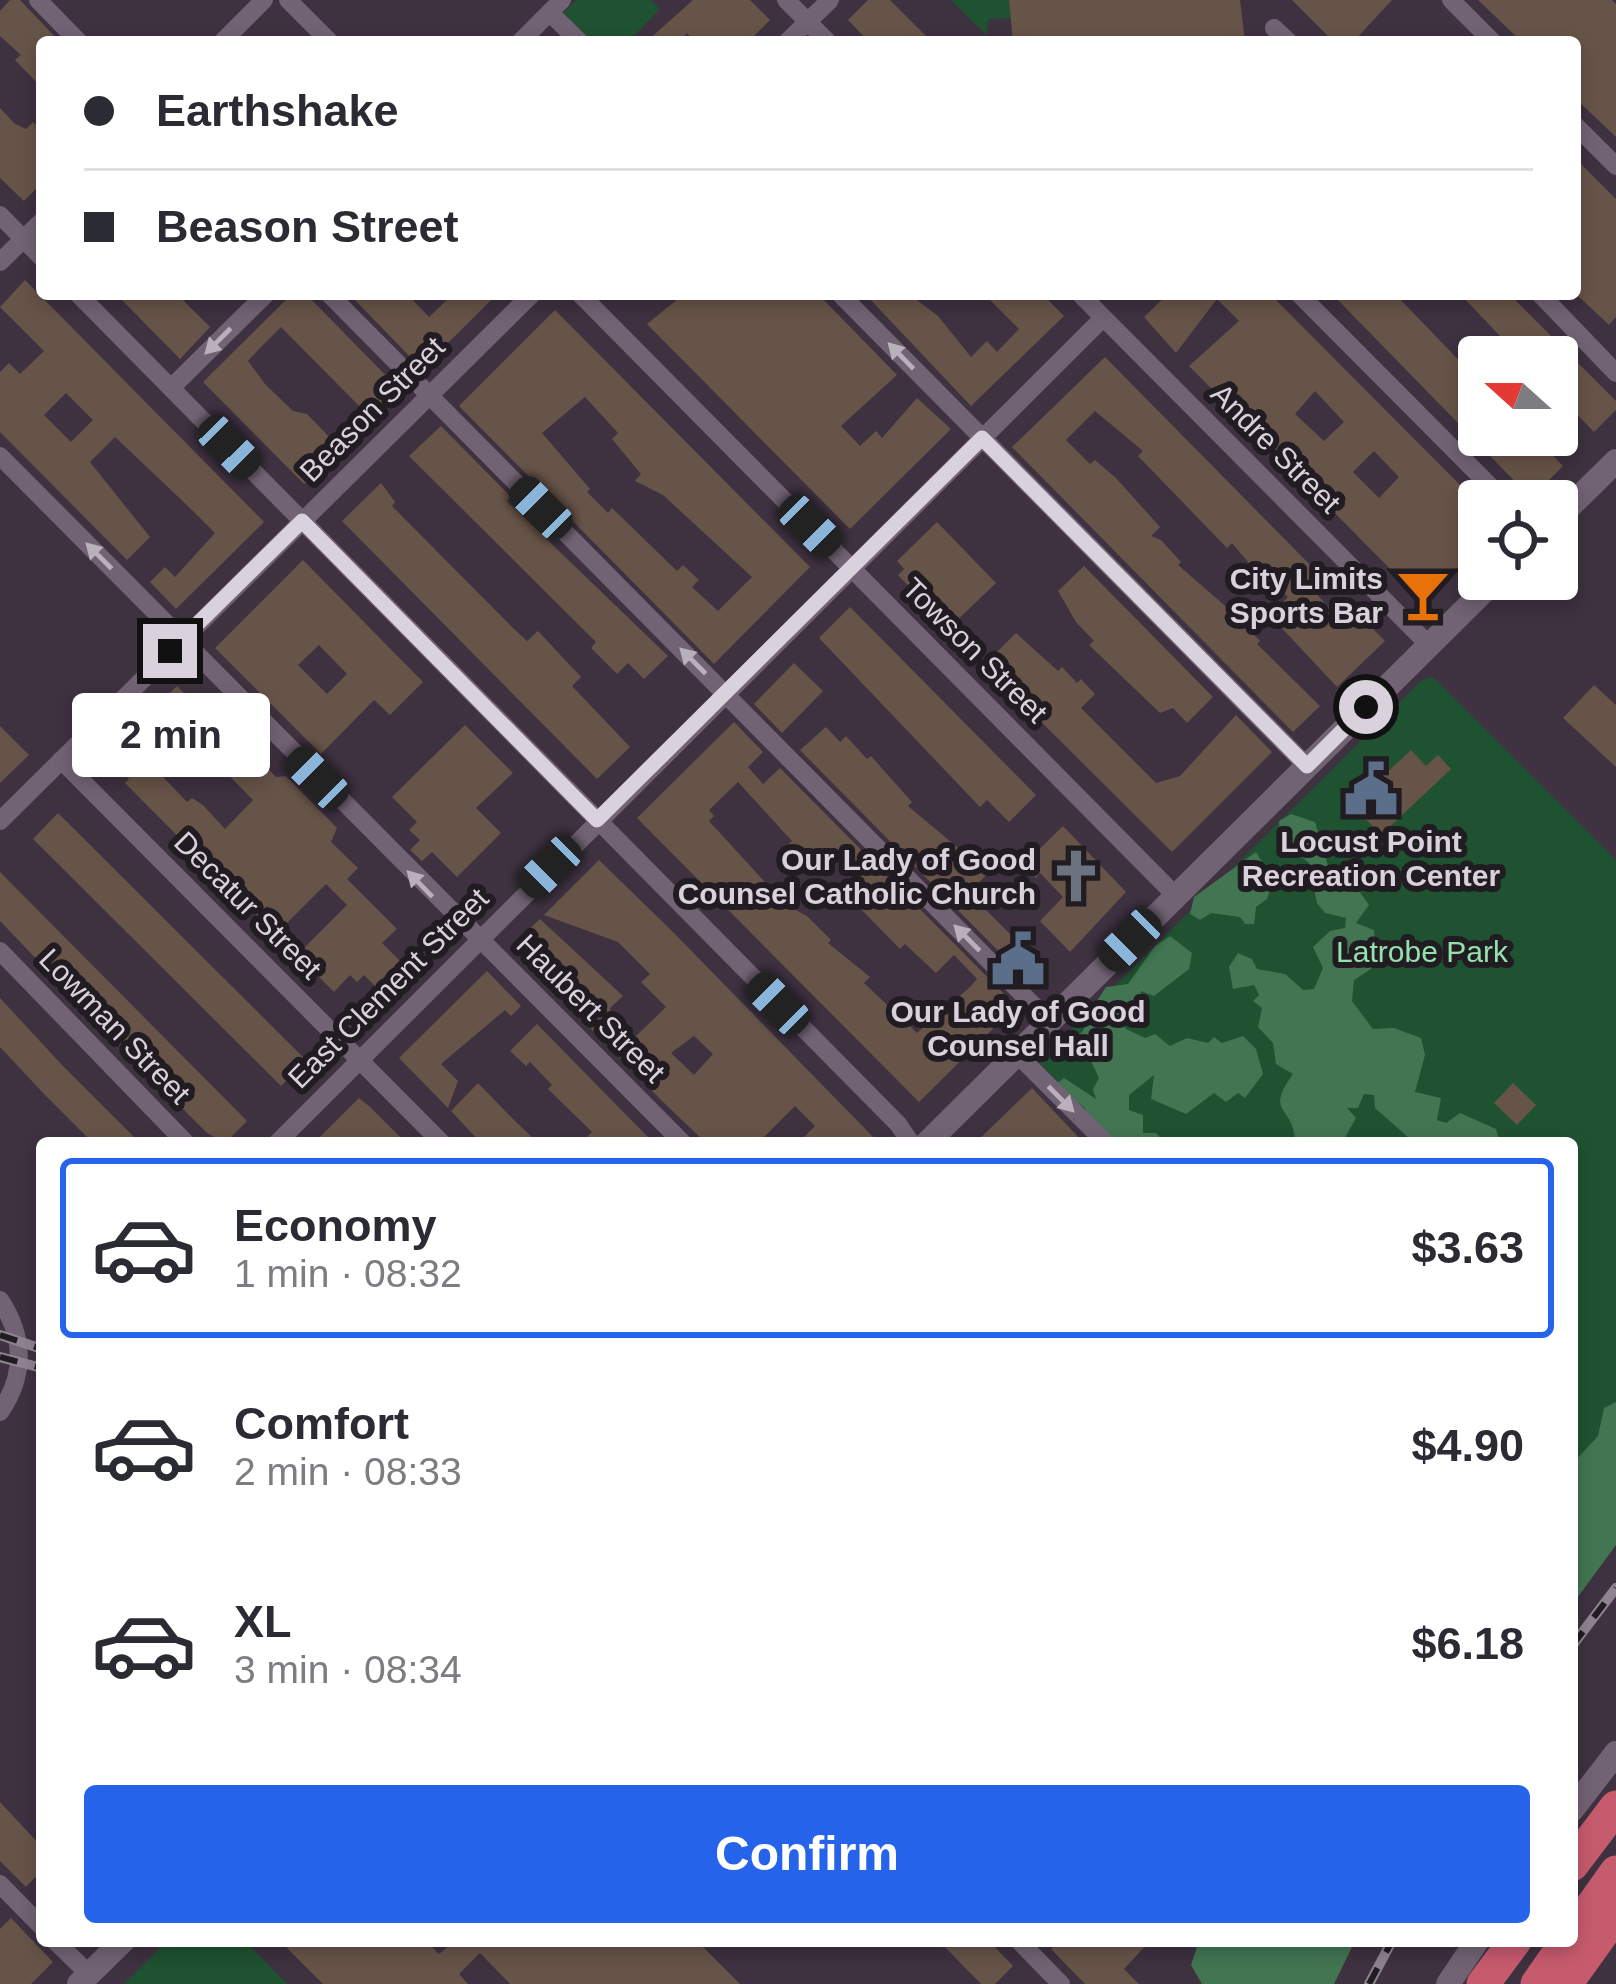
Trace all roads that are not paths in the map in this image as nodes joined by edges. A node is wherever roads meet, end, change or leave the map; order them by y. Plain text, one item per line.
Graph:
1 (38, 0) edge
2 (264, 0) edge
3 (288, 0) edge
4 (786, 0) edge
5 (830, 0) edge
6 (1451, 0) edge
7 (556, 6) edge
8 (808, 22) junction
9 (74, 36) edge
10 (228, 36) edge
11 (324, 36) edge
12 (526, 36) edge
13 (576, 36) edge
14 (793, 36) edge
15 (822, 36) edge
16 (1487, 36) edge
17 (1581, 131) edge
18 (1616, 166) edge
19 (0, 214) edge
20 (36, 226) edge
21 (24, 238) junction
22 (36, 251) edge
23 (0, 262) edge
24 (84, 300) edge
25 (260, 300) edge
26 (335, 300) edge
27 (526, 300) edge
28 (586, 300) edge
29 (846, 300) edge
30 (1085, 300) edge
31 (1305, 300) edge
32 (1546, 300) edge
33 (1103, 318) junction
34 (1616, 373) edge
35 (171, 388) junction
36 (429, 395) junction
37 (982, 438) junction
38 (0, 456) edge
39 (1616, 461) edge
40 (1484, 480) edge
41 (1578, 498) edge
42 (302, 521) junction
43 (851, 568) junction
44 (1475, 600) edge
45 (181, 640) junction
46 (1429, 645) junction
47 (725, 694) junction
48 (62, 760) junction
49 (1307, 766) junction
50 (597, 820) junction
51 (0, 821) edge
52 (1176, 896) junction
53 (478, 940) junction
54 (0, 951) edge
55 (1049, 1021) junction
56 (1017, 1054) junction
57 (358, 1058) junction
58 (180, 1137) edge
59 (283, 1137) edge
60 (436, 1137) edge
61 (677, 1137) edge
62 (905, 1137) edge
63 (933, 1137) edge
64 (1100, 1137) edge
65 (0, 1300) edge
66 (0, 1412) edge
67 (1616, 1753) edge
68 (1578, 1802) edge
69 (1616, 1807) edge
70 (1578, 1857) edge
71 (1616, 1872) edge
72 (0, 1885) edge
73 (1616, 1915) edge
74 (36, 1921) edge
75 (1578, 1926) edge
76 (60, 1947) edge
77 (117, 1947) edge
78 (1025, 1947) edge
79 (1473, 1947) edge
80 (1511, 1947) edge
81 (1563, 1947) edge
82 (84, 1979) edge
83 (1061, 1984) edge
84 (1448, 1984) edge
85 (1483, 1984) edge
86 (1537, 1984) edge
87 (1566, 1984) edge

1 - 9 street
2 - 10 street
3 - 11 street
4 - 8 street
5 - 8 street
6 - 16 street
7 - 12 street
7 - 13 street
8 - 14 street
8 - 15 street
17 - 18 street
19 - 21 street
20 - 21 street
21 - 22 street
21 - 23 street
24 - 35 street
25 -> 35 street
26 - 36 street
27 - 36 street, Beason Street
28 - 43 street, Towson Street
37 -> 29 street
30 - 33 street, Andre Street
31 - 40 street
32 - 34 street
33 - 37 street, East Clement Street
33 - 46 street, Andre Street
35 - 42 street
36 - 42 street, Beason Street
47 -> 36 street
37 - 43 street, East Clement Street
37 - 49 street
45 -> 38 street, Haubert Street
39 - 41 street
42 - 45 street, Beason Street
42 - 50 street
43 - 47 street, East Clement Street
43 - 52 street, Towson Street
44 - 46 street
45 - 48 street, Beason Street
53 -> 45 street, Haubert Street
46 - 49 street
47 - 50 street, East Clement Street
55 -> 47 street
48 - 51 street, Beason Street
48 - 57 street, Decatur Street
49 - 52 street
50 - 53 street, East Clement Street
50 - 62 street
52 - 55 street
53 - 57 street, East Clement Street
53 - 61 street, Haubert Street
54 - 58 street, Lowman Street
55 - 56 street
56 - 63 street
56 -> 64 street
57 - 59 street, East Clement Street
57 - 60 street, Decatur Street
65 - 66 street
67 - 68 street
69 - 70 highway
71 - 75 highway
72 - 74 street
73 - 87 highway
76 - 82 street
77 - 82 street
78 - 83 street
79 - 84 street
80 - 85 highway
81 - 86 highway

